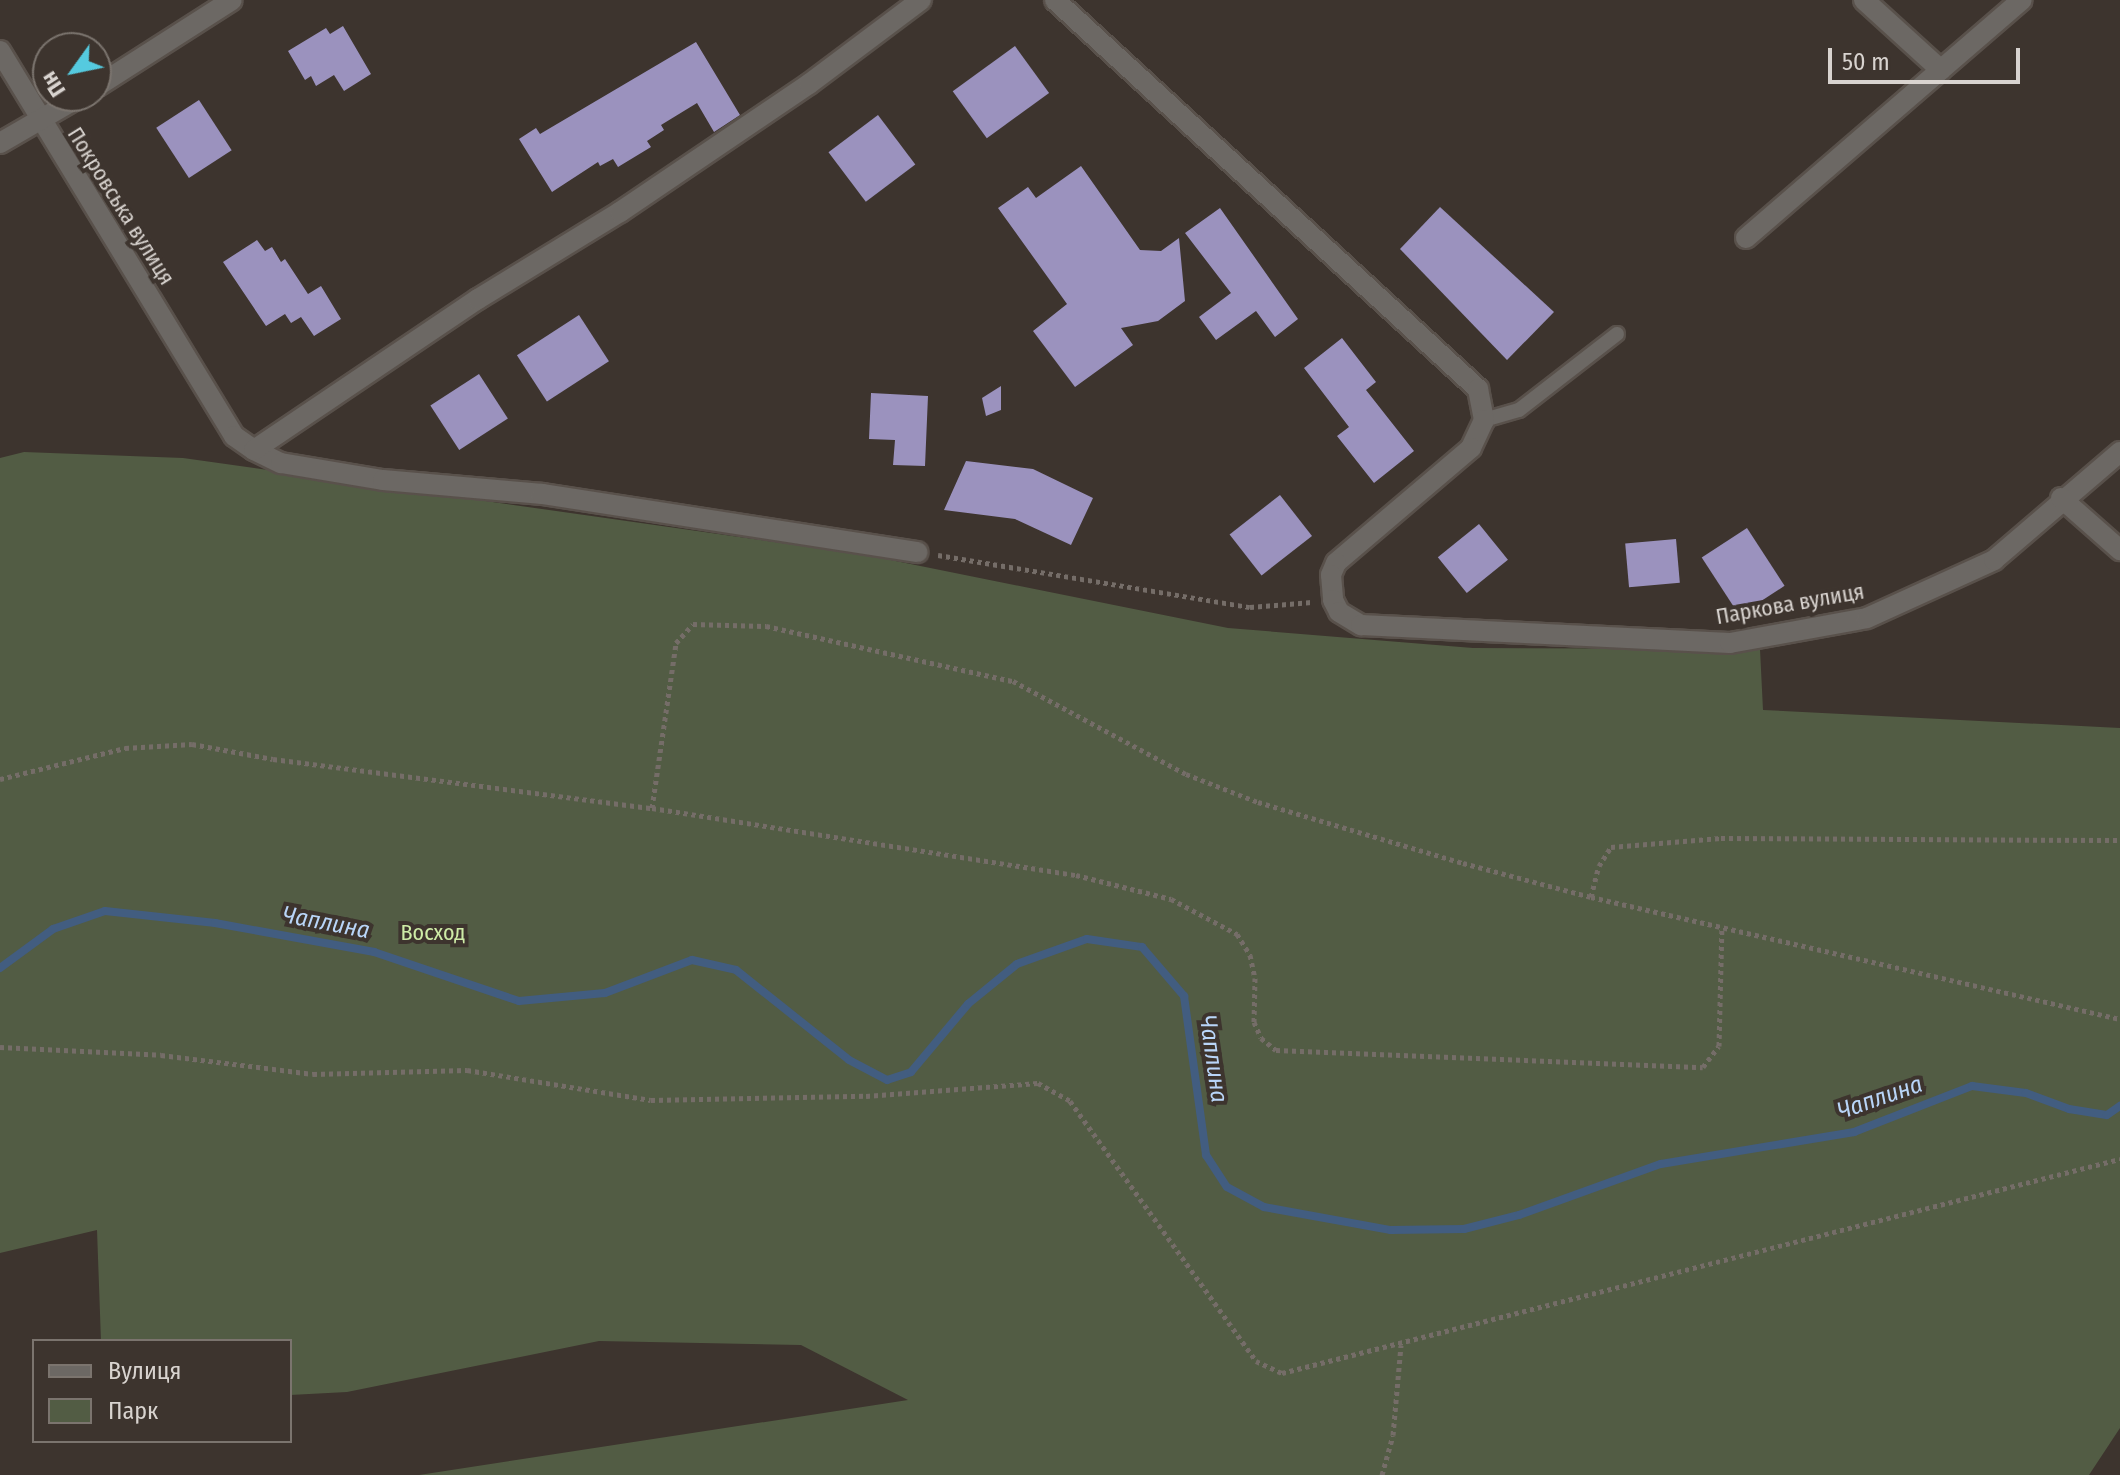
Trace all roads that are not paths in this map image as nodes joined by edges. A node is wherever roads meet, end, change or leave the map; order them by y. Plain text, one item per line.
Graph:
1 (232, 0) edge
2 (921, 0) edge
3 (1055, 0) edge
4 (1864, 0) edge
5 (2022, 0) edge
6 (0, 51) edge
7 (1941, 70) junction
8 (112, 77) edge
9 (56, 112) edge
10 (40, 122) junction
11 (0, 143) edge
12 (1746, 238) dead end
13 (1617, 334) dead end
14 (1484, 420) junction
15 (254, 450) junction
16 (2120, 452) edge
17 (2061, 498) junction
18 (2120, 550) edge
19 (918, 552) road end

1 - 8 street
2 - 15 street
3 - 14 street
4 - 7 street
5 - 7 street
6 - 10 street, Покровська вулиця
7 - 12 street
9 - 10 street
10 - 11 street
10 - 15 street, Покровська вулиця
13 - 14 lane
14 - 17 street, Паркова вулиця
15 - 19 street
16 - 17 street, Паркова вулиця
17 - 18 street

